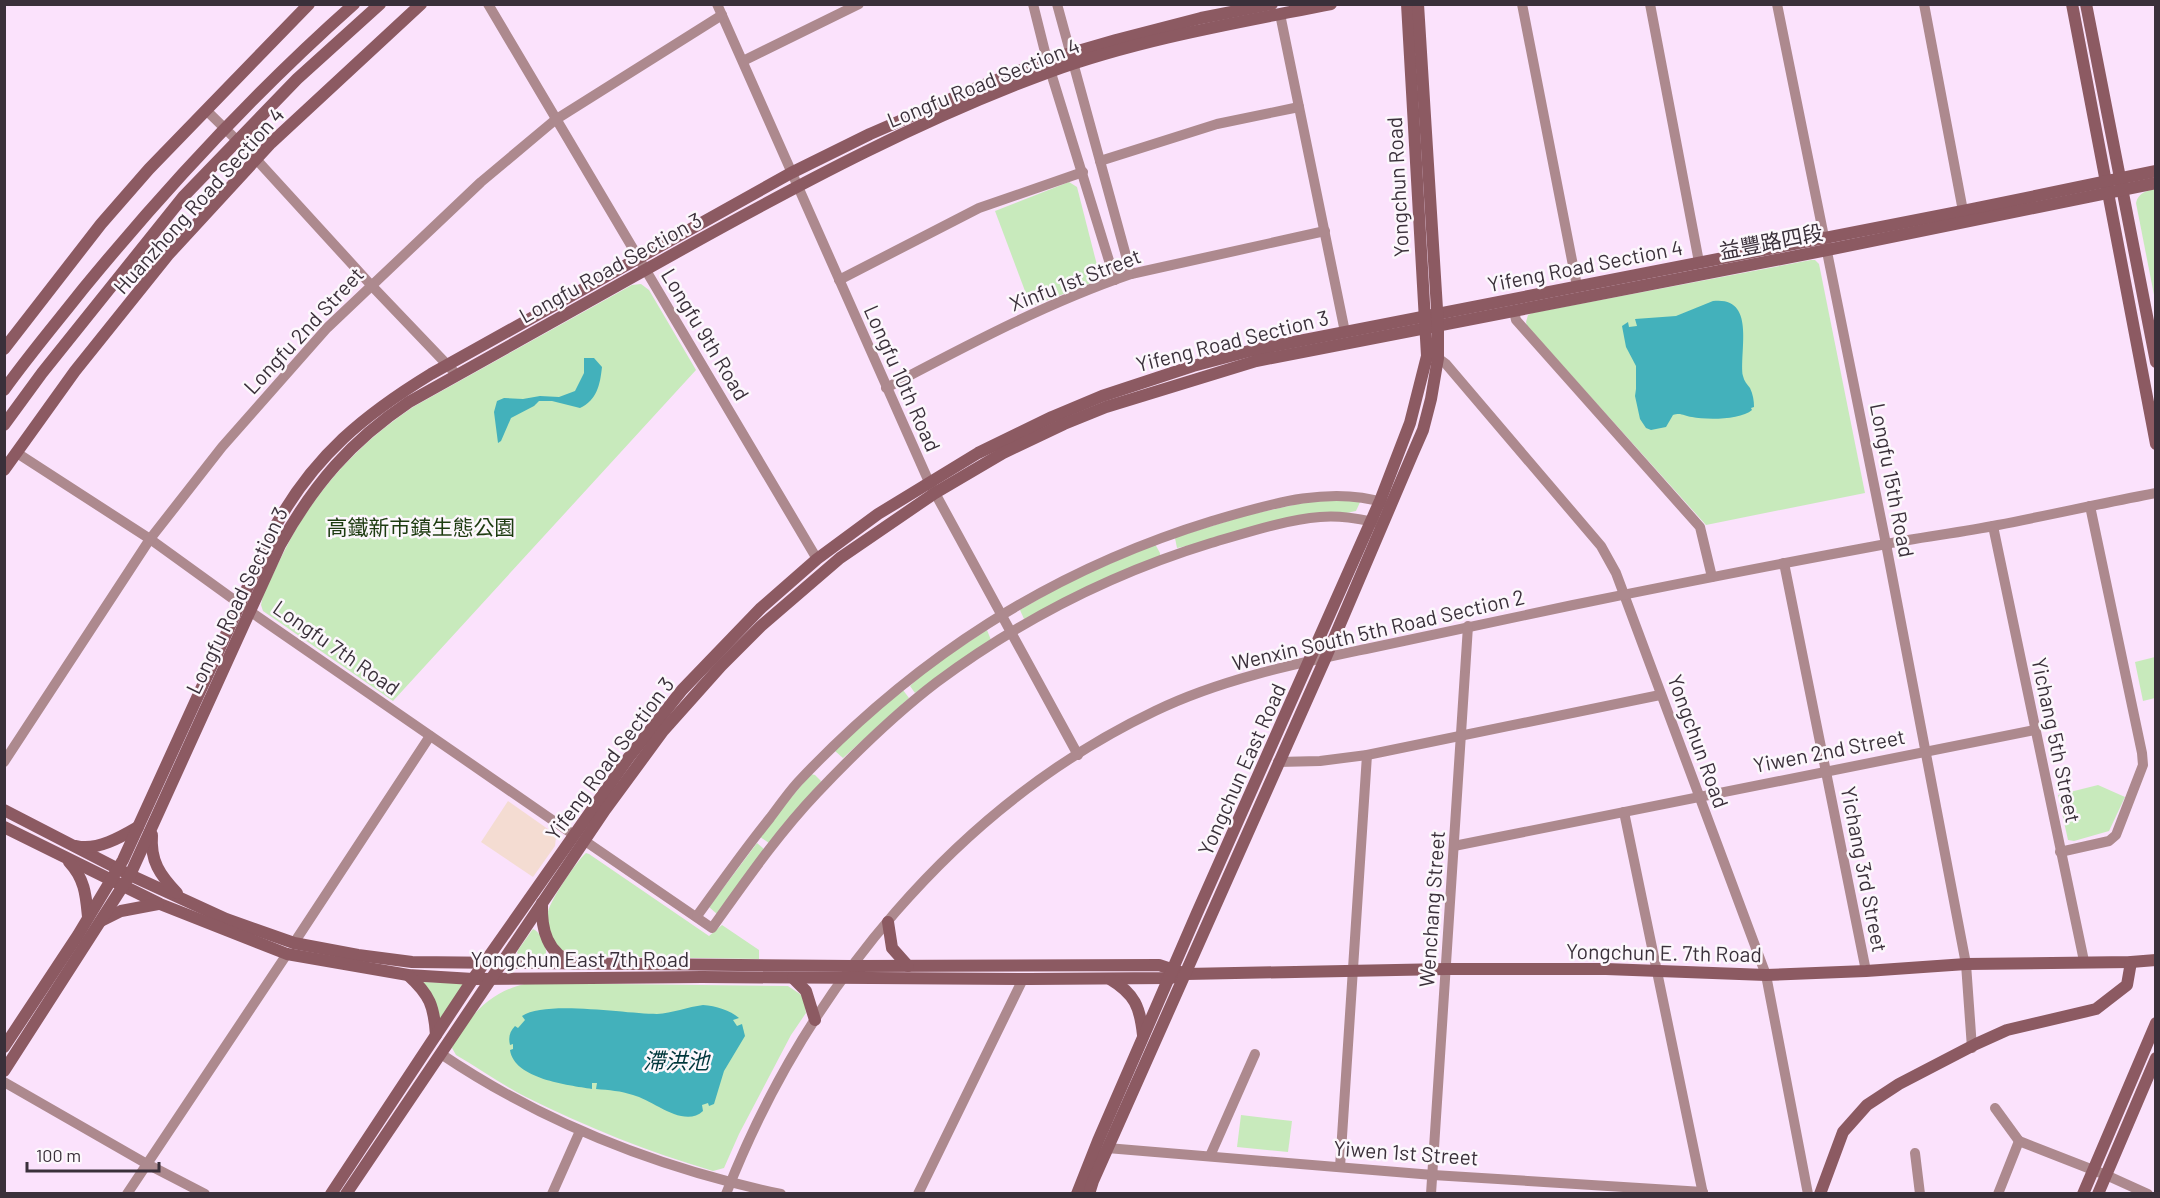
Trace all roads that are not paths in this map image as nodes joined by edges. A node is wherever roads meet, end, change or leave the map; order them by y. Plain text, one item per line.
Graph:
1 (309, 4) edge
2 (354, 4) edge
3 (380, 4) edge
4 (421, 4) edge
5 (488, 4) edge
6 (859, 4) edge
7 (1033, 4) edge
8 (1057, 4) edge
9 (1272, 4) edge
10 (1330, 4) edge
11 (1407, 4) edge
12 (1418, 4) edge
13 (1522, 4) edge
14 (1650, 4) edge
15 (1777, 4) edge
16 (1924, 4) edge
17 (2072, 4) edge
18 (2086, 4) edge
19 (720, 10) edge
20 (1280, 14) junction
21 (1072, 58) junction
22 (743, 62) junction
23 (1049, 66) junction
24 (1299, 107) junction
25 (206, 110) junction
26 (555, 120) junction
27 (225, 129) junction
28 (238, 141) junction
29 (256, 159) junction
30 (1100, 161) junction
31 (1083, 171) junction
32 (2156, 171) edge
33 (791, 173) junction
34 (2156, 183) edge
35 (2121, 184) junction
36 (797, 185) junction
37 (2107, 187) junction
38 (1963, 211) junction
39 (1325, 231) junction
40 (1826, 244) junction
41 (1699, 262) junction
42 (642, 264) junction
43 (1131, 274) junction
44 (839, 280) junction
45 (1114, 280) junction
46 (370, 285) junction
47 (1578, 286) junction
48 (1514, 310) junction
49 (1431, 321) junction
50 (1345, 332) junction
51 (4, 349) edge
52 (1432, 357) junction
53 (2156, 362) edge
54 (448, 365) junction
55 (457, 375) junction
56 (886, 388) junction
57 (4, 390) edge
58 (4, 425) edge
59 (2156, 444) edge
60 (17, 453) junction
61 (4, 470) edge
62 (932, 487) junction
63 (2156, 493) edge
64 (1386, 502) junction
65 (2090, 506) junction
66 (1370, 521) junction
67 (1383, 524) junction
68 (1993, 526) junction
69 (1163, 537) junction
70 (150, 539) junction
71 (1886, 544) junction
72 (1171, 557) junction
73 (817, 559) junction
74 (1784, 563) junction
75 (1712, 576) junction
76 (1626, 594) junction
77 (246, 608) junction
78 (1000, 615) junction
79 (1468, 626) junction
80 (1011, 633) junction
81 (721, 657) junction
82 (1326, 657) junction
83 (1310, 661) junction
84 (902, 684) junction
85 (1660, 695) junction
86 (917, 700) junction
87 (2035, 730) junction
88 (430, 736) junction
89 (1462, 736) junction
90 (1927, 751) junction
91 (1078, 755) junction
92 (1367, 756) junction
93 (821, 759) junction
94 (4, 762) edge
95 (1278, 762) junction
96 (1826, 772) junction
97 (836, 774) junction
98 (1698, 796) junction
99 (4, 810) edge
100 (1624, 812) junction
101 (4, 827) edge
102 (146, 827) junction
103 (754, 837) junction
104 (580, 838) junction
105 (70, 844) junction
106 (1454, 846) junction
107 (770, 849) junction
108 (2060, 852) junction
109 (64, 857) junction
110 (118, 868) junction
111 (130, 875) junction
112 (117, 884) junction
113 (182, 898) junction
114 (542, 903) junction
115 (159, 904) junction
116 (697, 916) junction
117 (94, 920) junction
118 (888, 922) junction
119 (294, 943) junction
120 (287, 954) junction
121 (2156, 960) edge
122 (2084, 961) junction
123 (2131, 962) junction
124 (484, 964) junction
125 (500, 964) junction
126 (575, 964) junction
127 (1966, 964) junction
128 (853, 966) junction
129 (908, 966) junction
130 (1446, 969) junction
131 (1655, 970) junction
132 (1353, 971) junction
133 (1866, 971) junction
134 (1171, 974) junction
135 (1186, 974) junction
136 (408, 975) junction
137 (1766, 975) junction
138 (793, 978) junction
139 (473, 979) junction
140 (490, 979) junction
141 (843, 979) junction
142 (1023, 979) junction
143 (1108, 979) junction
144 (815, 1020) junction
145 (2156, 1023) edge
146 (436, 1035) junction
147 (1143, 1037) junction
148 (4, 1047) edge
149 (1971, 1048) junction
150 (441, 1054) junction
151 (1255, 1054) dead end
152 (2156, 1058) edge
153 (4, 1071) edge
154 (4, 1082) edge
155 (1995, 1108) dead end
156 (580, 1131) junction
157 (2019, 1141) junction
158 (1107, 1148) junction
159 (1915, 1153) dead end
160 (1210, 1156) junction
161 (147, 1164) junction
162 (1340, 1167) junction
163 (2093, 1170) junction
164 (1432, 1175) junction
165 (2106, 1175) junction
166 (730, 1182) junction
167 (1703, 1193) edge
168 (127, 1194) edge
169 (205, 1194) edge
170 (331, 1194) edge
171 (346, 1194) edge
172 (552, 1194) edge
173 (726, 1194) edge
174 (781, 1194) edge
175 (918, 1194) edge
176 (1077, 1194) edge
177 (1089, 1194) edge
178 (1431, 1194) edge
179 (1808, 1194) edge
180 (1820, 1194) edge
181 (1920, 1194) edge
182 (1998, 1194) edge
183 (2083, 1194) edge
184 (2098, 1194) edge
185 (2148, 1194) edge

1 - 25 street
2 - 27 street, Huanzhong Road Section 4
3 - 28 street, Huanzhong Road Section 4
4 - 29 street, Huanzhong Road Section 4
5 - 26 street, Longfu 9th Road
6 - 22 street
7 - 23 street
8 - 21 street
9 - 21 street, Longfu Road Section 4
10 - 20 street, Longfu Road Section 4
11 - 49 street, Yongchun Road
12 - 49 street, Yongchun Road
13 - 47 street
14 - 41 street
15 - 40 street, Longfu 15th Road
16 - 38 street
17 - 37 street
18 - 35 street
19 - 22 street, Longfu 10th Road
19 - 26 street, Longfu 2nd Street
20 - 21 street, Longfu Road Section 4
20 - 24 street
21 - 23 street, Longfu Road Section 4
21 - 30 street
22 - 33 street, Longfu 10th Road
23 - 31 street
23 - 33 street, Longfu Road Section 4
23 - 36 street, Longfu Road Section 4
24 - 30 street
24 - 39 street
25 - 27 street
25 - 51 street
26 - 42 street, Longfu 9th Road
26 - 46 street, Longfu 2nd Street
27 - 28 street
27 - 57 street, Huanzhong Road Section 4
28 - 29 street
28 - 58 street, Huanzhong Road Section 4
29 - 46 street
29 - 60 street, Huanzhong Road Section 4
30 - 43 street
31 - 44 street
31 - 45 street
32 - 35 street
33 - 36 street, Longfu 10th Road
33 - 42 street, Longfu Road Section 3
34 - 35 street
35 - 37 street, 益豐路四段
35 - 53 street
36 - 42 street, Longfu Road Section 3
36 - 44 street, Longfu 10th Road
37 - 38 street, Yifeng Road Section 4
37 - 40 street, 益豐路四段
37 - 59 street
38 - 40 street, Yifeng Road Section 4
39 - 43 street, Xinfu 1st Street
39 - 50 street
40 - 41 street, Yifeng Road Section 4
40 - 48 street, 益豐路四段
40 - 71 street, Longfu 15th Road
41 - 47 street, Yifeng Road Section 4
42 - 54 street, Longfu Road Section 3
42 - 55 street, Longfu Road Section 3
42 - 73 street, Longfu 9th Road
43 - 45 street, Xinfu 1st Street
44 - 56 street, Longfu 10th Road
45 - 56 street, Xinfu 1st Street
46 - 54 street
46 - 70 street, Longfu 2nd Street
47 - 49 street, Yifeng Road Section 4
48 - 49 street, 益豐路四段
48 - 75 street
49 - 50 street, Yifeng Road Section 3
49 - 52 street, Yongchun Road
49 - 62 street, Yifeng Road Section 3
50 - 62 street, Yifeng Road Section 3
52 - 64 street, Yongchun East Road
52 - 76 street, Yongchun Road
54 - 55 street
54 - 77 street, Longfu Road Section 3
55 - 77 street, Longfu Road Section 3
56 - 62 street, Longfu 10th Road
60 - 61 street, Huanzhong Road Section 4
60 - 70 street, Longfu 7th Road
62 - 73 street, Yifeng Road Section 3
62 - 78 street, Longfu 10th Road
62 - 81 street, Yifeng Road Section 3
63 - 65 street, Wenxin South 5th Road Section 2
64 - 66 street, Yongchun East Road
64 - 67 street, Yongchun East Road
64 - 69 street
65 - 68 street, Wenxin South 5th Road Section 2
65 - 108 street
66 - 67 street
66 - 72 street
66 - 83 street, Yongchun East Road
67 - 82 street, Yongchun East Road
68 - 71 street, Wenxin South 5th Road Section 2
68 - 87 street, Yichang 5th Street
69 - 72 street
69 - 78 street
70 - 77 street, Longfu 7th Road
70 - 94 street, Longfu 2nd Street
71 - 74 street, Wenxin South 5th Road Section 2
71 - 90 street, Longfu 15th Road
72 - 80 street
73 - 81 street, Yifeng Road Section 3
74 - 75 street, Wenxin South 5th Road Section 2
74 - 96 street, Yichang 3rd Street
75 - 76 street, Wenxin South 5th Road Section 2
76 - 79 street, Wenxin South 5th Road Section 2
76 - 85 street, Yongchun Road
77 - 88 street, Longfu 7th Road
77 - 102 street, Longfu Road Section 3
78 - 80 street, Longfu 10th Road
78 - 84 street
79 - 82 street, Wenxin South 5th Road Section 2
79 - 89 street, Wenchang Street
80 - 86 street
80 - 91 street, Longfu 10th Road
81 - 104 street, Yifeng Road Section 3
82 - 83 street, Wenxin South 5th Road Section 2
82 - 95 street, Yongchun East Road
83 - 91 street, Wenxin South 5th Road Section 2
83 - 134 street, Yongchun East Road
84 - 86 street
84 - 93 street
85 - 89 street
85 - 98 street, Yongchun Road
86 - 97 street
87 - 90 street, Yiwen 2nd Street
87 - 108 street, Yichang 5th Street
88 - 104 street, Longfu 7th Road
88 - 119 street
89 - 92 street
89 - 106 street, Wenchang Street
90 - 96 street, Yiwen 2nd Street
90 - 127 street, Longfu 15th Road
91 - 118 street, Wenxin South 5th Road Section 2
92 - 95 street
92 - 132 street
93 - 97 street
93 - 103 street
95 - 135 street, Yongchun East Road
96 - 98 street, Yiwen 2nd Street
96 - 133 street, Yichang 3rd Street
97 - 107 street
98 - 100 street, Yiwen 2nd Street
98 - 137 street, Yongchun Road
99 - 105 street, Yongchun East 7th Road
100 - 106 street, Yiwen 2nd Street
100 - 131 street
101 - 109 street, Yongchun East 7th Road
102 - 105 street
102 - 110 street, Longfu Road Section 3
102 - 111 street, Longfu Road Section 3
102 - 113 street
103 - 107 street
103 - 116 street
104 - 114 street, Yifeng Road Section 3
104 - 116 street, Longfu 7th Road
104 - 124 street, Yifeng Road Section 3
105 - 110 street, Yongchun East 7th Road
106 - 130 street, Wenchang Street
107 - 116 street, Longfu 7th Road
108 - 122 street, Yichang 5th Street
109 - 112 street, Yongchun East 7th Road
109 - 117 street
110 - 111 street, Yongchun East 7th Road
110 - 112 street, Longfu Road Section 3
111 - 112 street, Longfu Road Section 3
111 - 113 street, Yongchun East 7th Road
112 - 115 street, Yongchun East 7th Road
112 - 117 street, Longfu Road Section 3
113 - 119 street, Yongchun East 7th Road
114 - 125 street, Yifeng Road Section 3
114 - 126 street
115 - 117 street
115 - 120 street, Yongchun East 7th Road
117 - 148 street, Longfu Road Section 3
117 - 153 street, Longfu Road Section 3
118 - 128 street, Wenxin South 5th Road Section 2
118 - 129 street
119 - 124 street, Yongchun East 7th Road
120 - 136 street, Yongchun East 7th Road
120 - 161 street
121 - 123 street, Yongchun E. 7th Road
122 - 123 street, Yongchun E. 7th Road
122 - 127 street, Yongchun E. 7th Road
123 - 149 street
124 - 125 street, Yongchun East 7th Road
124 - 139 street, Yifeng Road Section 3
125 - 126 street, Yongchun East 7th Road
125 - 140 street, Yifeng Road Section 3
126 - 128 street, Yongchun East 7th Road
127 - 133 street, Yongchun E. 7th Road
127 - 149 street, Longfu 15th Road
128 - 129 street, Yongchun East 7th Road
128 - 141 street, Wenxin South 5th Road Section 2
129 - 134 street, Yongchun East 7th Road
130 - 131 street, Yongchun E. 7th Road
130 - 132 street, Yongchun E. 7th Road
130 - 164 street, Wenchang Street
131 - 137 street, Yongchun E. 7th Road
131 - 167 street
132 - 135 street, Yongchun E. 7th Road
132 - 162 street
133 - 137 street, Yongchun E. 7th Road
134 - 135 street, Yongchun E. 7th Road
134 - 143 street, Yongchun East 7th Road
134 - 147 street, Yongchun East Road
135 - 158 street, Yongchun East Road
136 - 139 street, Yongchun East 7th Road
136 - 146 street
137 - 179 street, Yongchun Road
138 - 140 street, Yongchun East 7th Road
138 - 141 street, Yongchun East 7th Road
138 - 144 street
139 - 140 street, Yongchun East 7th Road
139 - 146 street, Yifeng Road Section 3
140 - 150 street, Yifeng Road Section 3
141 - 142 street, Yongchun East 7th Road
141 - 144 street, Wenxin South 5th Road Section 2
142 - 143 street, Yongchun East 7th Road
142 - 175 street
143 - 147 street
144 - 166 street, Wenxin South 5th Road Section 2
145 - 163 street
146 - 170 street, Yifeng Road Section 3
147 - 176 street, Yongchun East Road
149 - 180 street
150 - 156 street
150 - 171 street, Yifeng Road Section 3
151 - 160 street
152 - 165 street
154 - 161 street
155 - 157 street
156 - 166 street
156 - 172 street
157 - 163 street
157 - 182 street
158 - 160 street, Yiwen 1st Street
158 - 177 street, Yongchun East Road
159 - 181 street
160 - 162 street, Yiwen 1st Street
161 - 168 street
161 - 169 street
162 - 164 street, Yiwen 1st Street
163 - 165 street
163 - 183 street
164 - 167 street, Yiwen 1st Street
164 - 178 street, Wenchang Street
165 - 184 street
165 - 185 street
166 - 173 street, Wenxin South 5th Road Section 2
166 - 174 street

